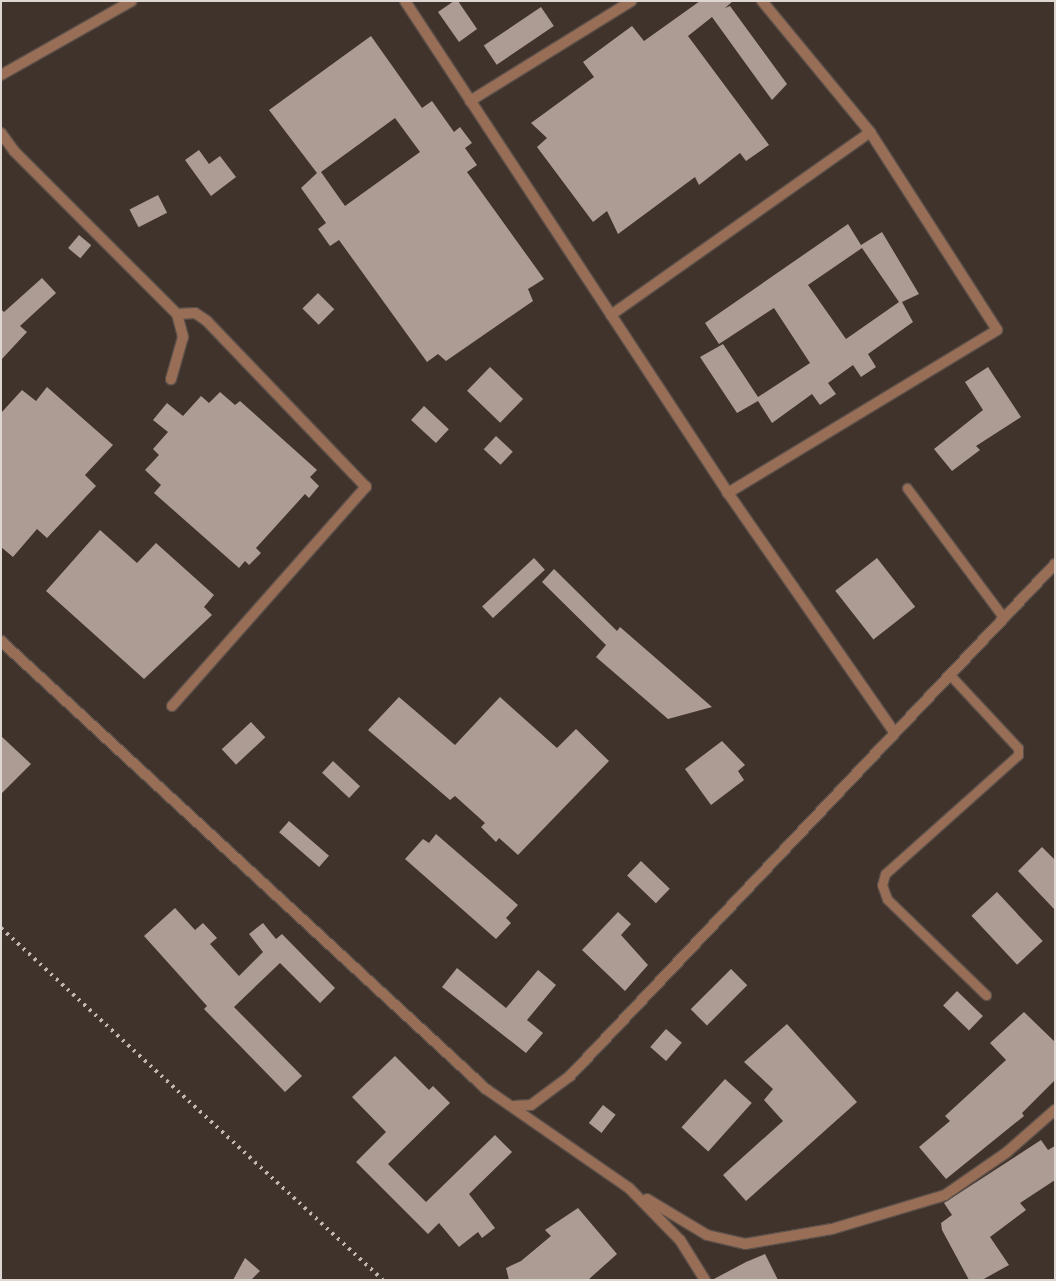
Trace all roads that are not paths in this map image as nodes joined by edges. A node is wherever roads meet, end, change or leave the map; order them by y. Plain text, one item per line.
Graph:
1 (132, 1) edge
2 (405, 1) edge
3 (631, 1) edge
4 (762, 1) edge
5 (1, 75) edge
6 (470, 100) junction
7 (870, 132) junction
8 (1, 133) edge
9 (177, 314) junction
10 (611, 315) junction
11 (171, 379) dead end
12 (907, 488) dead end
13 (728, 493) junction
14 (1055, 564) edge
15 (1004, 618) junction
16 (1, 641) edge
17 (950, 675) junction
18 (172, 706) dead end
19 (895, 733) junction
20 (986, 995) dead end
21 (514, 1106) junction
22 (1055, 1110) edge
23 (629, 1188) junction
24 (705, 1280) edge

1 - 5 street
2 - 6 street
3 - 6 street
4 - 7 street
6 - 10 street
7 - 10 street
7 - 13 street
8 - 9 street
9 - 11 street
9 - 18 street
10 - 13 street
12 - 15 lane
13 - 19 street
14 - 15 street
15 - 17 street
16 - 21 street
17 - 19 street
17 - 20 lane
19 - 21 street
21 - 23 street
22 - 23 street
23 - 24 street

